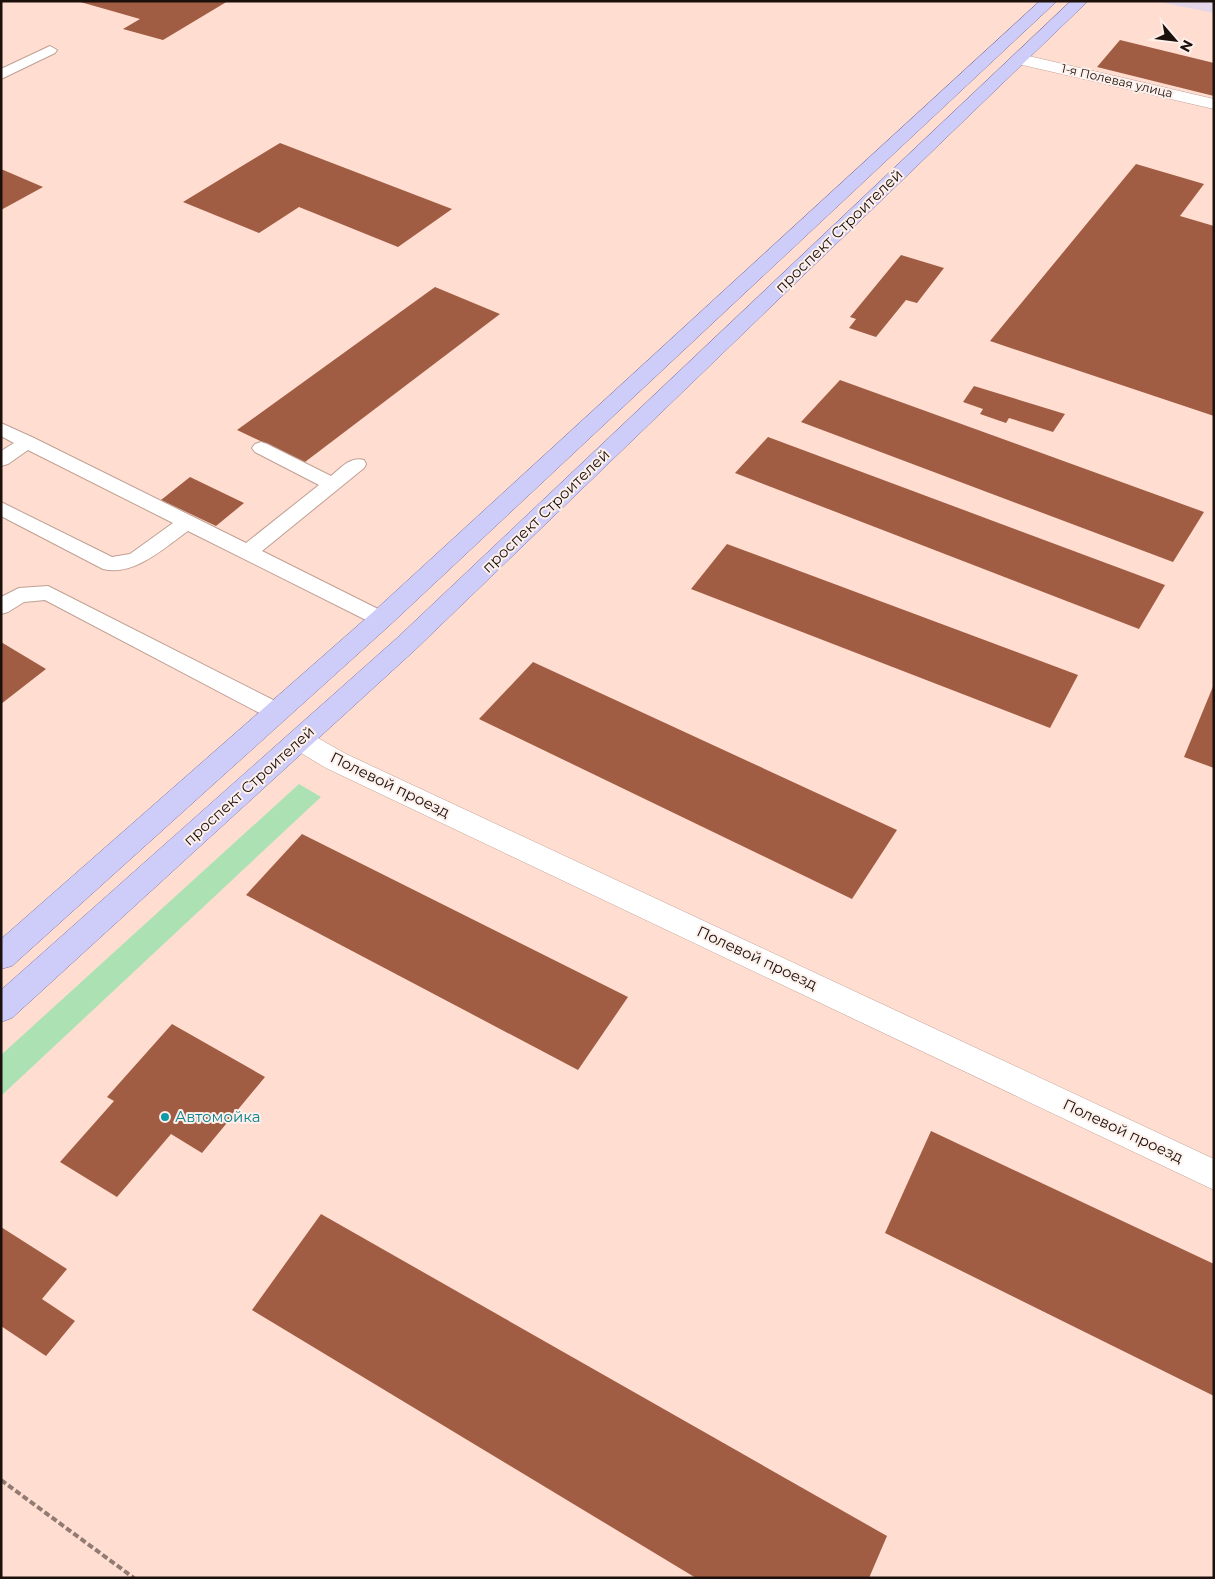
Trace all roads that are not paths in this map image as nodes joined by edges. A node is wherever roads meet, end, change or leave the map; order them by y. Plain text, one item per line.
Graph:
1 (1049, 1) edge
2 (1080, 1) edge
3 (50, 50) dead end
4 (1007, 56) junction
5 (1, 75) edge
6 (1214, 104) edge
7 (1, 429) edge
8 (28, 442) junction
9 (261, 448) dead end
10 (1, 460) edge
11 (357, 464) dead end
12 (332, 484) junction
13 (1, 508) edge
14 (187, 522) junction
15 (248, 552) junction
16 (1, 607) edge
17 (381, 619) junction
18 (277, 712) junction
19 (300, 740) junction
20 (1, 956) edge
21 (1, 1009) edge
22 (1214, 1174) edge

1 - 4 main road, проспект Строителей
2 - 4 main road, проспект Строителей
3 - 5 lane
4 - 6 street, 1-я Полевая улица
4 - 17 main road, проспект Строителей
4 - 19 main road, проспект Строителей
7 - 8 lane
8 - 10 lane
8 - 14 lane
9 - 12 lane
11 - 12 lane
12 - 15 lane
13 - 14 lane
14 - 15 lane
15 - 17 lane
16 - 18 lane
17 - 18 main road, проспект Строителей
18 - 20 main road, проспект Строителей
19 - 21 main road, проспект Строителей
19 - 22 street, Полевой проезд

